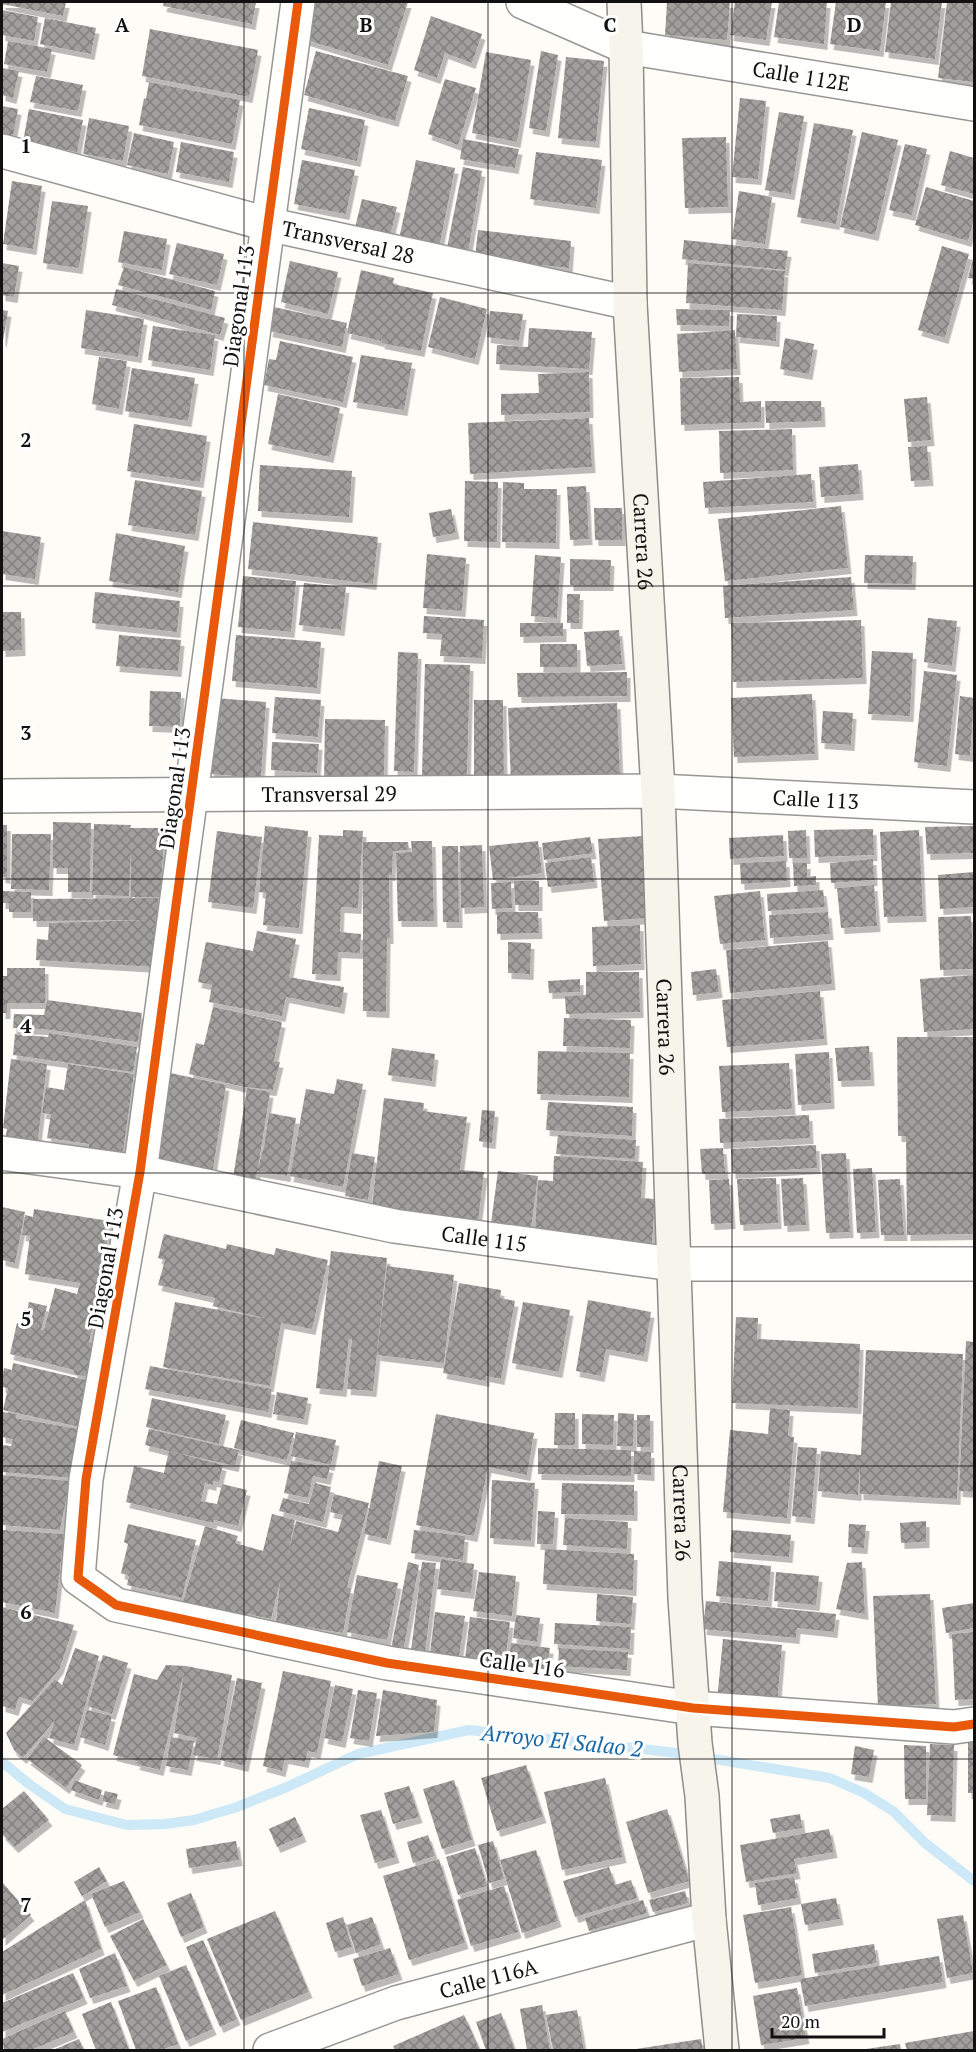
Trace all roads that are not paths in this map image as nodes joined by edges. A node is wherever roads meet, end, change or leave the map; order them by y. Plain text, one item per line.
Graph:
1 (298, 2) edge
2 (523, 2) edge
3 (624, 2) edge
4 (626, 47) junction
5 (975, 104) edge
6 (2, 152) edge
7 (267, 224) junction
8 (630, 303) junction
9 (658, 791) junction
10 (2, 796) edge
11 (191, 796) junction
12 (975, 807) edge
13 (2, 1153) edge
14 (140, 1172) junction
15 (673, 1264) junction
16 (975, 1264) edge
17 (78, 1578) joint
18 (693, 1707) junction
19 (975, 1724) edge
20 (709, 1919) junction
21 (270, 2050) edge
22 (722, 2050) edge

1 - 7 street, Diagonal 113
2 - 4 street, Calle 112E
3 - 4 street, Carrera 26
4 - 5 street, Calle 112E
4 - 8 street, Carrera 26
6 - 7 street, Transversal 28
7 - 8 street, Transversal 28
7 - 11 street, Diagonal 113
8 - 9 street, Carrera 26
9 - 11 street, Transversal 29
9 - 12 street, Calle 113
9 - 15 street, Carrera 26
10 - 11 street, Transversal 29
11 - 14 street, Diagonal 113
13 - 14 street, Calle 115
14 - 15 street, Calle 115
14 - 17 street, Diagonal 113
15 - 16 street, Calle 115
15 - 18 street, Carrera 26
17 - 18 street, Calle 116
18 - 19 street, Calle 116
18 - 20 street, Carrera 26
20 - 21 street, Calle 116A
20 - 22 street, Carrera 26

